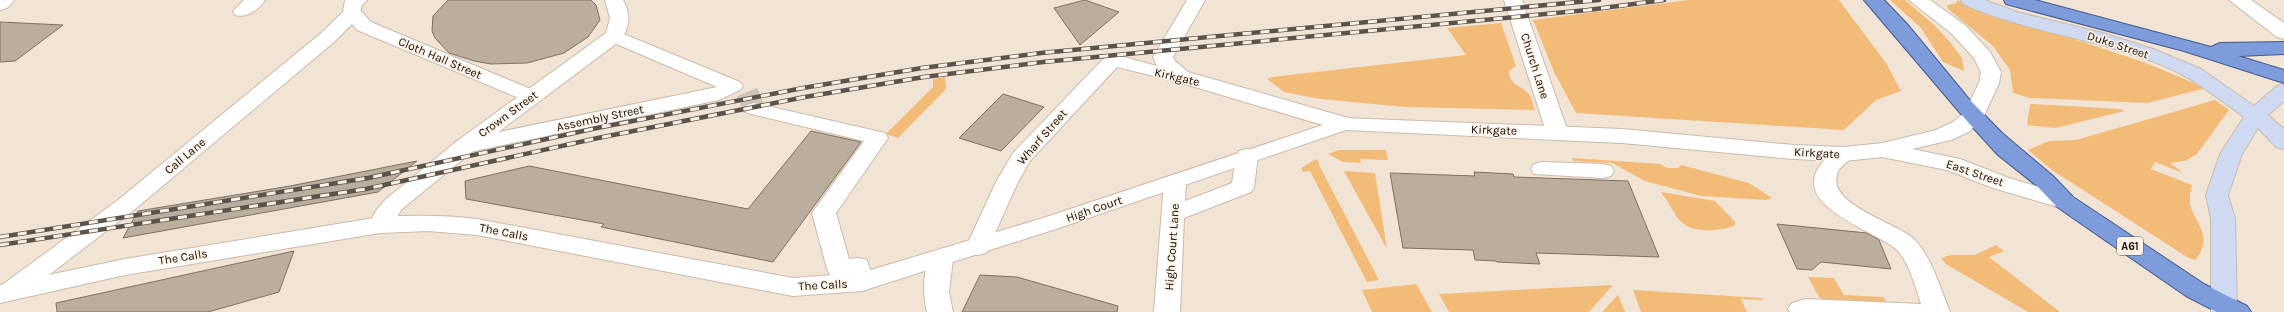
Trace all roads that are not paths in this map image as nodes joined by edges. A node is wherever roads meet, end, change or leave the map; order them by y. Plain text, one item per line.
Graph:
1 (614, 0) edge
2 (1196, 0) edge
3 (1513, 0) edge
4 (1873, 0) edge
5 (1918, 0) edge
6 (1970, 0) edge
7 (1999, 0) edge
8 (2013, 0) edge
9 (2238, 0) edge
10 (354, 5) edge
11 (2284, 33) edge
12 (2081, 34) junction
13 (614, 36) junction
14 (2190, 47) junction
15 (2284, 48) edge
16 (1113, 60) joint
17 (1181, 76) junction
18 (2284, 77) edge
19 (2284, 90) edge
20 (745, 96) junction
21 (533, 97) junction
22 (1973, 116) junction
23 (2255, 116) junction
24 (1344, 124) junction
25 (1557, 132) junction
26 (2284, 142) edge
27 (465, 146) junction
28 (1883, 150) junction
29 (1844, 154) junction
30 (1247, 156) junction
31 (1542, 169) dead end
32 (1603, 171) dead end
33 (1175, 182) junction
34 (2065, 202) junction
35 (1175, 214) junction
36 (380, 225) junction
37 (978, 247) junction
38 (941, 259) junction
39 (862, 282) junction
40 (5, 293) edge
41 (2226, 310) edge
42 (940, 312) edge
43 (1168, 312) edge
44 (1803, 312) edge
45 (1918, 312) edge
46 (1937, 312) edge

1 - 13 street
2 - 17 street
3 - 25 street, Church Lane
4 - 22 highway, A61
5 - 22 street
6 - 12 main road, Duke Street
7 - 12 main road
8 - 14 highway, Duke Street
9 - 11 street
10 - 21 street, Cloth Hall Street
10 - 40 street, Call Lane
12 - 23 main road, Duke Street
13 - 20 street
13 - 21 street, Crown Street
14 - 15 highway
14 - 18 highway, Duke Street
16 - 17 street, Kirkgate
16 - 37 street, Wharf Street
17 - 24 street, Kirkgate
19 - 23 main road
20 - 27 street, Assembly Street
20 - 39 street
21 - 27 street, Crown Street
22 - 28 street
22 - 34 highway, East Street / A61
23 - 26 main road, Duke Street
23 - 41 main road
24 - 25 street, Kirkgate
24 - 30 street, High Court
25 - 29 street, Kirkgate
27 - 36 street, Crown Street
28 - 29 street, Kirkgate
28 - 34 street, East Street
29 - 46 street
30 - 33 street, High Court
30 - 35 street
31 - 32 street
33 - 35 street, High Court Lane
33 - 37 street, High Court
34 - 41 highway, East Street / A61
35 - 43 street, High Court Lane
36 - 39 street, The Calls
36 - 40 street, The Calls
37 - 38 street, High Court
38 - 39 street, The Calls
38 - 42 street
44 - 45 street

